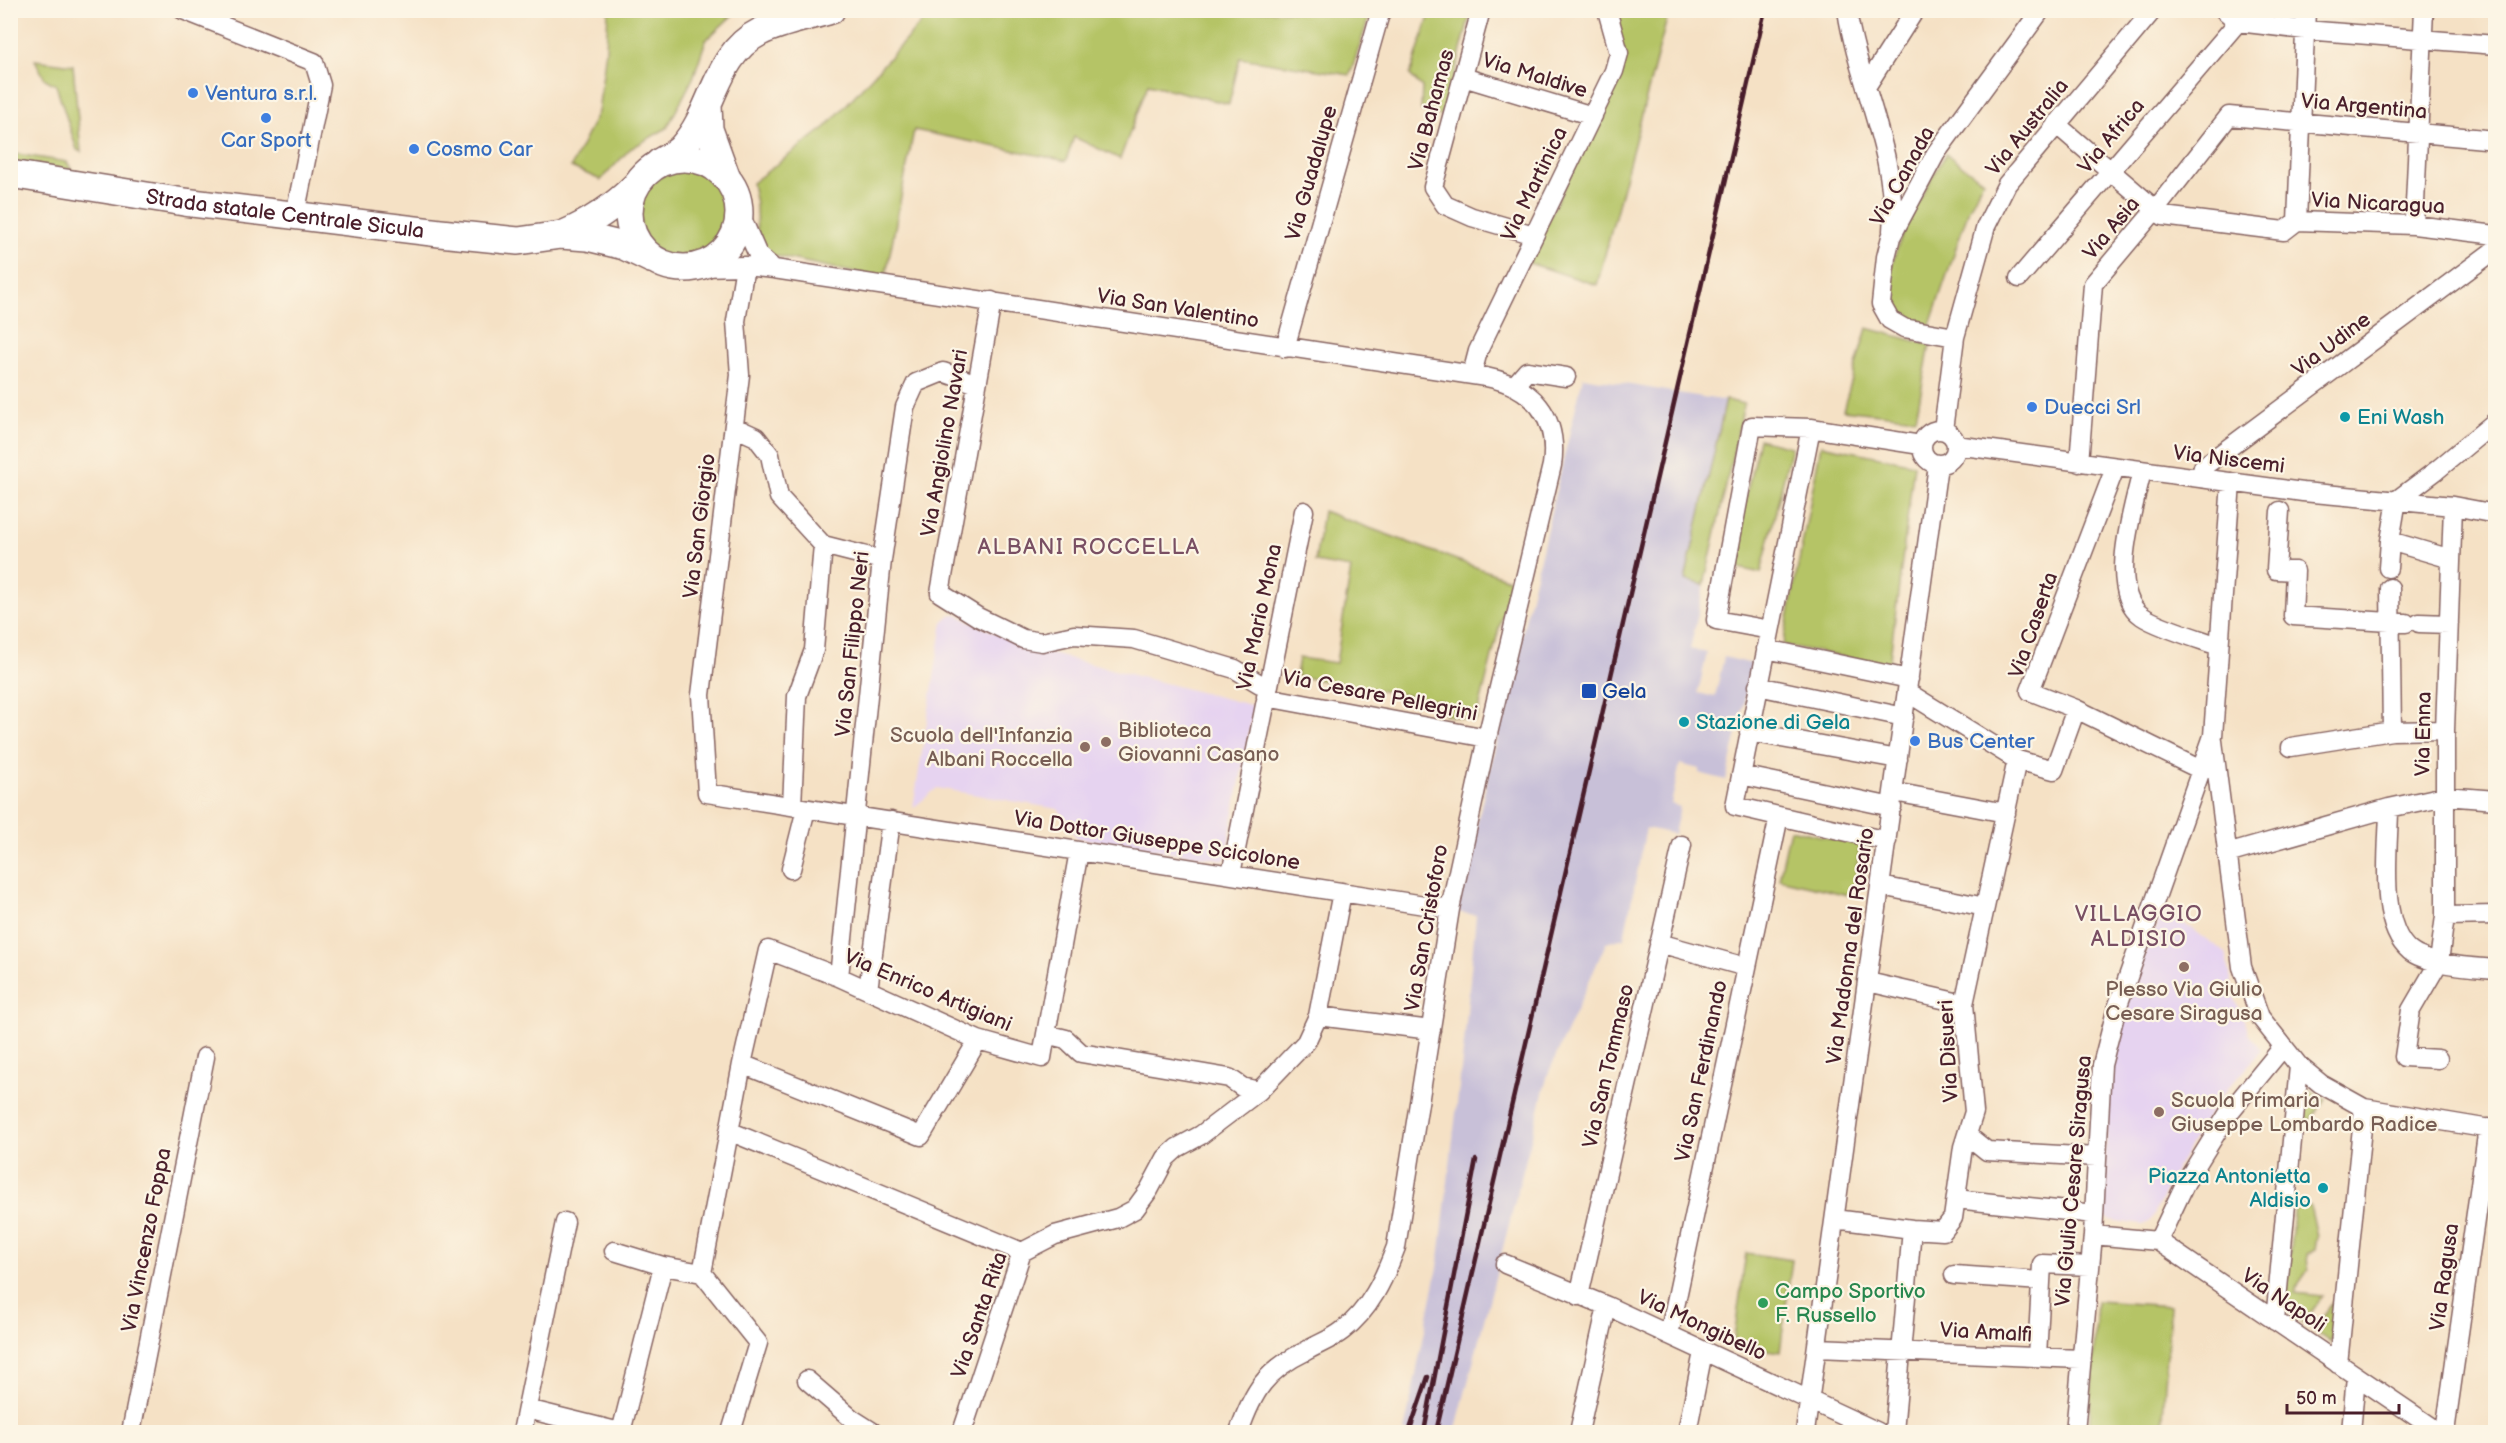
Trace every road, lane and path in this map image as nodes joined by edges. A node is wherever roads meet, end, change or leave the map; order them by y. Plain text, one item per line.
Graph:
1 (183, 10) edge
2 (831, 10) edge
3 (1382, 10) edge
4 (1481, 10) edge
5 (1607, 10) edge
6 (1847, 10) edge
7 (1915, 10) edge
8 (2041, 10) edge
9 (2152, 10) edge
10 (2306, 10) edge
11 (2424, 10) edge
12 (2236, 14) edge
13 (2305, 30) junction
14 (2422, 39) junction
15 (2496, 45) edge
16 (1463, 77) junction
17 (1866, 87) junction
18 (708, 105) junction
19 (1593, 116) junction
20 (2229, 116) joint
21 (2301, 123) junction
22 (2056, 124) junction
23 (2417, 133) junction
24 (2496, 140) edge
25 (660, 163) junction
26 (2111, 171) junction
27 (10, 174) edge
28 (726, 176) junction
29 (635, 186) junction
30 (2156, 209) junction
31 (740, 214) junction
32 (296, 215) junction
33 (2297, 221) junction
34 (2414, 225) junction
35 (561, 235) junction
36 (2496, 235) edge
37 (1534, 236) junction
38 (1891, 237) junction
39 (2496, 249) edge
40 (651, 259) junction
41 (745, 266) junction
42 (699, 267) junction
43 (774, 269) junction
44 (2019, 278) dead end
45 (992, 301) junction
46 (1955, 338) junction
47 (1285, 348) junction
48 (1472, 374) junction
49 (1566, 377) dead end
50 (977, 384) junction
51 (1514, 386) junction
52 (2496, 421) edge
53 (734, 427) junction
54 (1811, 428) junction
55 (1943, 430) junction
56 (1921, 445) junction
57 (1956, 445) junction
58 (2079, 463) junction
59 (1938, 465) junction
60 (2115, 468) junction
61 (2142, 471) junction
62 (2200, 478) junction
63 (2231, 482) junction
64 (2397, 500) junction
65 (2453, 506) junction
66 (1304, 511) dead end
67 (2280, 511) dead end
68 (2496, 514) edge
69 (2390, 541) junction
70 (823, 545) junction
71 (2451, 559) junction
72 (882, 560) junction
73 (2388, 568) dead end
74 (2390, 588) dead end
75 (940, 593) joint
76 (2405, 622) junction
77 (2449, 624) junction
78 (1770, 630) junction
79 (2219, 646) junction
80 (1766, 649) junction
81 (1908, 685) junction
82 (1758, 686) junction
83 (1267, 691) junction
84 (2076, 709) junction
85 (1904, 717) junction
86 (2445, 730) junction
87 (2392, 731) junction
88 (1749, 732) junction
89 (2212, 736) junction
90 (1487, 738) junction
91 (2290, 747) dead end
92 (1898, 759) junction
93 (2018, 760) junction
94 (2201, 770) junction
95 (1741, 775) junction
96 (707, 793) joint
97 (2445, 796) junction
98 (1893, 799) junction
99 (2496, 800) edge
100 (799, 807) junction
101 (2389, 808) junction
102 (2006, 813) junction
103 (857, 815) junction
104 (1779, 816) junction
105 (891, 821) junction
106 (1887, 841) junction
107 (1682, 845) dead end
108 (1079, 851) junction
109 (2227, 854) junction
110 (791, 868) dead end
111 (1231, 874) junction
112 (1881, 886) junction
113 (1342, 892) junction
114 (1985, 907) junction
115 (1450, 909) junction
116 (2496, 915) edge
117 (2445, 916) junction
118 (1659, 943) junction
119 (2439, 962) junction
120 (1746, 967) junction
121 (2496, 969) edge
122 (839, 977) junction
123 (1868, 982) junction
124 (868, 990) junction
125 (1964, 1004) junction
126 (1318, 1016) junction
127 (1431, 1030) junction
128 (1046, 1034) junction
129 (978, 1040) junction
130 (2283, 1047) junction
131 (205, 1057) dead end
132 (2438, 1059) dead end
133 (742, 1064) junction
134 (2299, 1066) junction
135 (1259, 1091) junction
136 (2364, 1108) junction
137 (2492, 1129) edge
138 (729, 1131) junction
139 (1967, 1135) junction
140 (2097, 1157) junction
141 (1956, 1198) junction
142 (2094, 1214) junction
143 (1835, 1219) junction
144 (565, 1222) dead end
145 (1912, 1229) junction
146 (2092, 1235) junction
147 (2158, 1241) junction
148 (614, 1251) dead end
149 (1022, 1252) junction
150 (1505, 1264) dead end
151 (663, 1266) junction
152 (2090, 1266) junction
153 (702, 1273) junction
154 (1954, 1275) dead end
155 (2041, 1281) junction
156 (1579, 1296) junction
157 (1607, 1306) junction
158 (2275, 1321) junction
159 (1669, 1335) junction
160 (1817, 1348) junction
161 (1901, 1351) junction
162 (1703, 1352) junction
163 (2037, 1357) junction
164 (2081, 1359) junction
165 (2338, 1364) junction
166 (2356, 1376) junction
167 (807, 1380) dead end
168 (1810, 1399) junction
169 (527, 1409) junction
170 (848, 1425) edge
171 (131, 1432) edge
172 (522, 1432) edge
173 (621, 1432) edge
174 (731, 1432) edge
175 (873, 1432) edge
176 (962, 1432) edge
177 (1239, 1432) edge
178 (1579, 1432) edge
179 (1687, 1432) edge
180 (1805, 1432) edge
181 (1878, 1432) edge
182 (1894, 1432) edge
183 (2075, 1432) edge
184 (2351, 1432) edge
185 (2439, 1432) edge
186 (2445, 1432) edge

1 - 32 street
2 - 18 main road
3 - 47 street, Via Guadalupe
4 - 16 street, Via Bahamas
5 - 19 street, Via Martinica
6 - 17 street
7 - 17 street
8 - 38 street, Via Canada
9 - 22 street, Via Australia
10 - 13 street
11 - 14 street
12 - 13 street
12 - 26 street, Via Africa
13 - 14 street
13 - 21 street
14 - 15 street
14 - 23 street
16 - 19 street, Via Maldive
16 - 37 street, Via Bahamas
17 - 38 street
18 - 25 main road
18 - 28 main road
19 - 37 street, Via Martinica
20 - 21 street, Via Argentina
20 - 30 street, Via Asia
21 - 23 street, Via Argentina
21 - 33 street
22 - 26 street
22 - 46 street, Via Australia
23 - 24 street, Via Argentina
23 - 34 street
25 - 28 main road
25 - 29 main road
26 - 30 street
26 - 44 street, Via Africa
27 - 32 main road, Strada statale Centrale Sicula
28 - 31 main road
29 - 35 main road, Strada statale Centrale Sicula
29 - 40 main road
30 - 33 street, Via Nicaragua
30 - 58 street, Via Asia
31 - 42 main road
31 - 43 street
32 - 35 main road, Strada statale Centrale Sicula
33 - 34 street, Via Nicaragua
34 - 36 street, Via Nicaragua
35 - 40 main road, Strada statale Centrale Sicula
37 - 48 street, Via Martinica
38 - 46 street, Via Canada
39 - 62 street, Via Udine
40 - 42 main road
41 - 42 street, Via San Valentino
41 - 43 street, Via San Valentino
41 - 53 street, Via San Giorgio
43 - 45 street, Via San Valentino
45 - 47 street, Via San Valentino
45 - 50 street, Via Angiolino Navari
46 - 55 street, Via Australia
47 - 48 street, Via San Valentino
48 - 51 street, Via San Valentino
49 - 51 street
50 - 72 street, Via San Filippo Neri
50 - 75 street, Via Angiolino Navari
51 - 90 street, Via San Cristoforo
52 - 64 street
53 - 70 street
53 - 96 street, Via San Giorgio
54 - 56 street
54 - 78 street
54 - 78 street
55 - 56 street
55 - 57 street
56 - 59 street
57 - 58 street, Via Niscemi
57 - 59 street
58 - 60 street, Via Niscemi
59 - 81 street, Via Madonna del Rosario
60 - 61 street, Via Niscemi
60 - 84 street, Via Caserta
61 - 62 street, Via Niscemi
61 - 79 street
62 - 63 street, Via Niscemi
63 - 64 street, Via Niscemi
63 - 79 street, Via Giulio Cesare Siragusa
64 - 65 street, Via Niscemi
64 - 69 street
65 - 68 street, Via Niscemi
65 - 71 street, Via Enna
66 - 83 street, Via Mario Mona
67 - 76 street
69 - 71 street
69 - 73 street
70 - 72 street
70 - 100 street
71 - 77 street, Via Enna
72 - 103 street, Via San Filippo Neri
74 - 76 street
75 - 83 street, Via Cesare Pellegrini
76 - 77 street
76 - 87 street
77 - 86 street, Via Enna
78 - 80 street
79 - 89 street, Via Giulio Cesare Siragusa
80 - 81 street
80 - 82 street
81 - 85 street, Via Madonna del Rosario
81 - 93 street
82 - 85 street
82 - 88 street
83 - 90 street, Via Cesare Pellegrini
83 - 111 street, Via Mario Mona
84 - 93 street
84 - 94 street, Via Caserta
85 - 92 street, Via Madonna del Rosario
86 - 87 street
86 - 97 street, Via Enna
87 - 91 street
88 - 92 street
88 - 95 street
89 - 94 street, Via Giulio Cesare Siragusa
89 - 109 street
90 - 115 street, Via San Cristoforo
92 - 98 street, Via Madonna del Rosario
93 - 102 street, Via Disueri
94 - 140 street, Via Giulio Cesare Siragusa
95 - 98 street
95 - 104 street
96 - 100 street, Via Dottor Giuseppe Scicolone
97 - 99 street
97 - 101 street
97 - 117 street, Via Enna
98 - 102 street
98 - 106 street, Via Madonna del Rosario
100 - 103 street, Via Dottor Giuseppe Scicolone
100 - 110 street
101 - 109 street
101 - 119 street
102 - 114 street, Via Disueri
103 - 105 street, Via Dottor Giuseppe Scicolone
103 - 122 street, Via San Filippo Neri
104 - 106 street
104 - 120 street, Via San Ferdinando
105 - 108 street, Via Dottor Giuseppe Scicolone
105 - 124 street
106 - 112 street, Via Madonna del Rosario
107 - 118 street, Via San Tommaso
108 - 111 street, Via Dottor Giuseppe Scicolone
108 - 128 street
109 - 130 street
111 - 113 street, Via Dottor Giuseppe Scicolone
112 - 114 street
112 - 123 street, Via Madonna del Rosario
113 - 115 street, Via Dottor Giuseppe Scicolone
113 - 126 street, Via Santa Rita
114 - 125 street, Via Disueri
115 - 127 street, Via San Cristoforo
116 - 117 street
117 - 119 street, Via Enna
118 - 120 street
118 - 156 street, Via San Tommaso
119 - 121 street
119 - 132 street
120 - 159 street, Via San Ferdinando
122 - 124 street, Via Enrico Artigiani
122 - 133 street, Via Enrico Artigiani
123 - 125 street
123 - 143 street, Via Madonna del Rosario
124 - 129 street, Via Enrico Artigiani
125 - 139 street, Via Disueri
126 - 127 street
126 - 135 street, Via Santa Rita
127 - 177 street, Via San Cristoforo
128 - 129 street, Via Enrico Artigiani
128 - 135 street
129 - 133 street
130 - 134 street
130 - 147 street
131 - 171 street, Via Vincenzo Foppa
133 - 138 street
134 - 136 street
134 - 158 street
135 - 149 street, Via Santa Rita
136 - 137 street
136 - 165 street
137 - 186 street, Via Ragusa
138 - 149 street
138 - 153 street
139 - 140 street
139 - 141 street, Via Disueri
140 - 142 street, Via Giulio Cesare Siragusa
141 - 142 street
141 - 145 street, Via Disueri
142 - 146 street, Via Giulio Cesare Siragusa
143 - 145 street, Via Disueri
143 - 160 street, Via Madonna del Rosario
144 - 169 street
145 - 161 street
146 - 147 street, Via Napoli
146 - 152 street, Via Giulio Cesare Siragusa
147 - 158 street, Via Napoli
148 - 151 street
149 - 176 street, Via Santa Rita
150 - 156 street, Via Mongibello
151 - 153 street
151 - 173 street
152 - 155 street
152 - 164 street, Via Giulio Cesare Siragusa
153 - 174 street
154 - 155 street
155 - 163 street
156 - 157 street, Via Mongibello
157 - 159 street, Via Mongibello
157 - 178 street
158 - 165 street, Via Napoli
159 - 162 street, Via Mongibello
160 - 161 street, Via Amalfi
160 - 168 street, Via Madonna del Rosario
161 - 163 street, Via Amalfi
161 - 182 street
162 - 168 street, Via Mongibello
162 - 179 street
163 - 164 street, Via Amalfi
164 - 183 street, Via Giulio Cesare Siragusa
165 - 166 street, Via Napoli
166 - 184 street
166 - 185 street, Via Napoli
167 - 170 street
168 - 180 street, Via Madonna del Rosario
168 - 181 street, Via Mongibello
169 - 172 street
169 - 173 street
170 - 175 street

